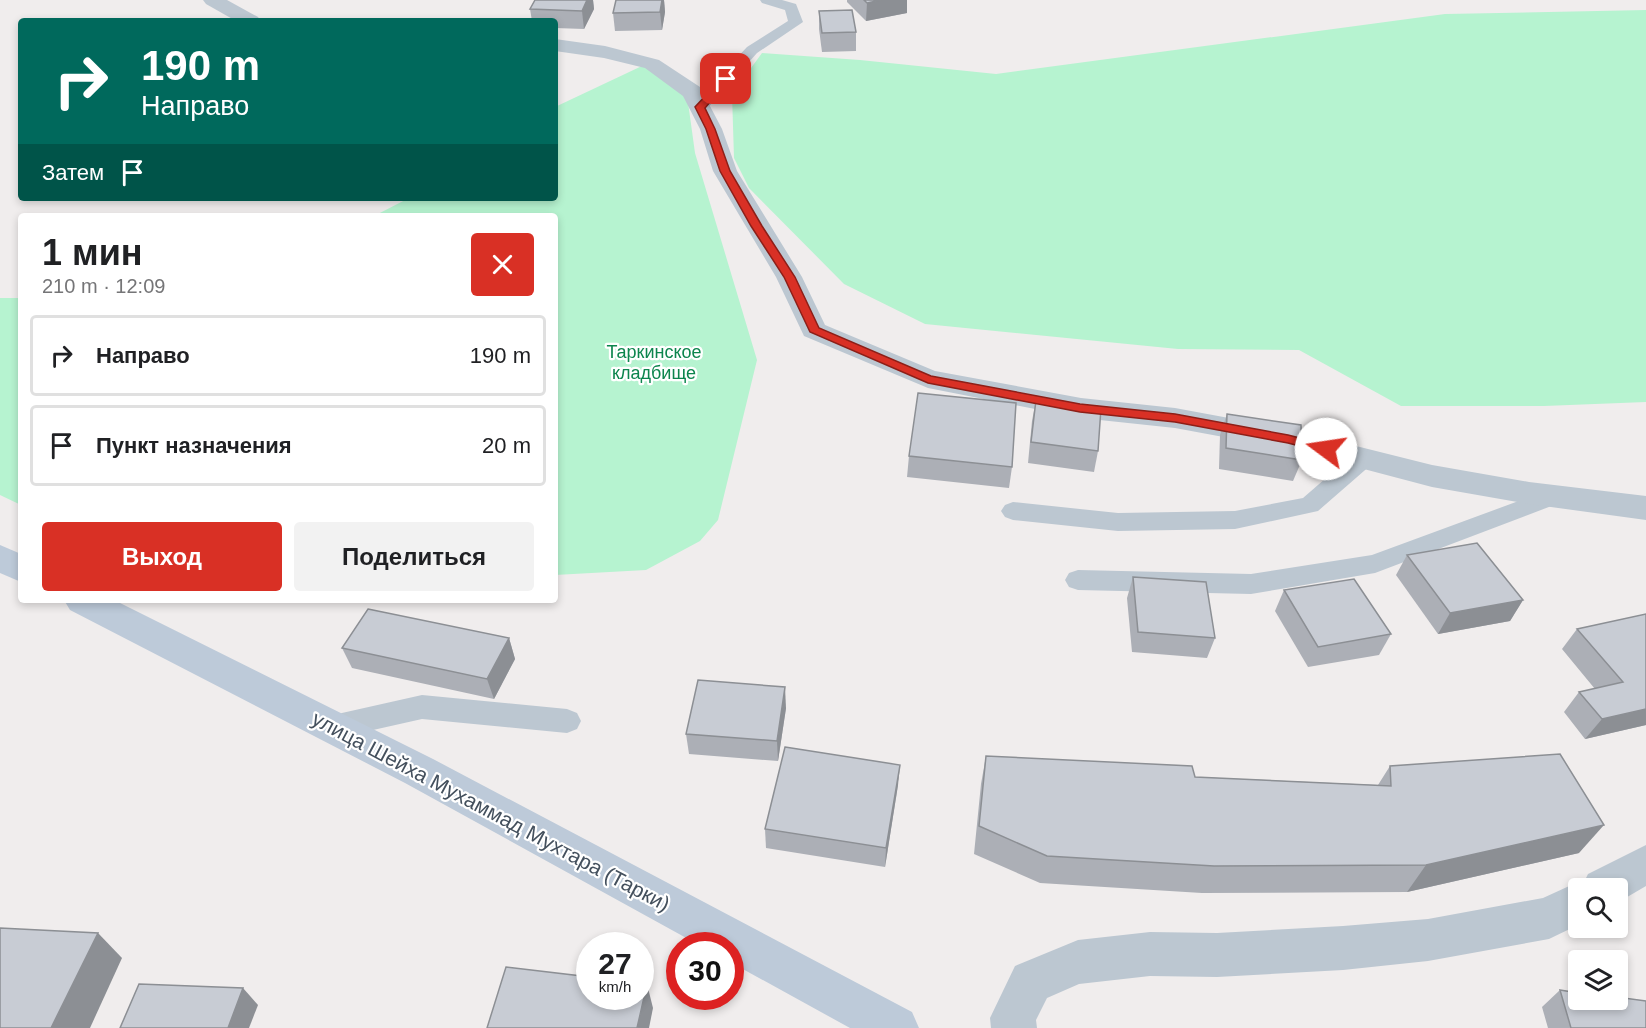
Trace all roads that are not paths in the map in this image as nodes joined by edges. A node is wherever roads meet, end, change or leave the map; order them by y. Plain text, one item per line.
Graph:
1 (213, 0) edge
2 (767, 0) edge
3 (246, 18) edge
4 (558, 45) edge
5 (700, 107) junction
6 (1364, 458) junction
7 (1554, 496) junction
8 (1646, 508) edge
9 (1013, 511) dead end
10 (0, 558) edge
11 (18, 567) edge
12 (1078, 580) dead end
13 (88, 603) edge
14 (567, 722) dead end
15 (333, 727) junction
16 (1646, 864) edge
17 (1621, 878) edge
18 (1568, 908) edge
19 (896, 1028) edge
20 (1014, 1028) edge

1 - 3 street
2 - 5 lane
4 - 5 street
5 - 6 street
6 - 7 street
6 - 9 lane
7 - 8 street
7 - 12 lane
10 - 11 street
13 - 15 street, улица Шейха Мухаммад Мухтара (Тарки)
14 - 15 lane
15 - 19 street, улица Шейха Мухаммад Мухтара (Тарки)
16 - 17 street
18 - 20 street

